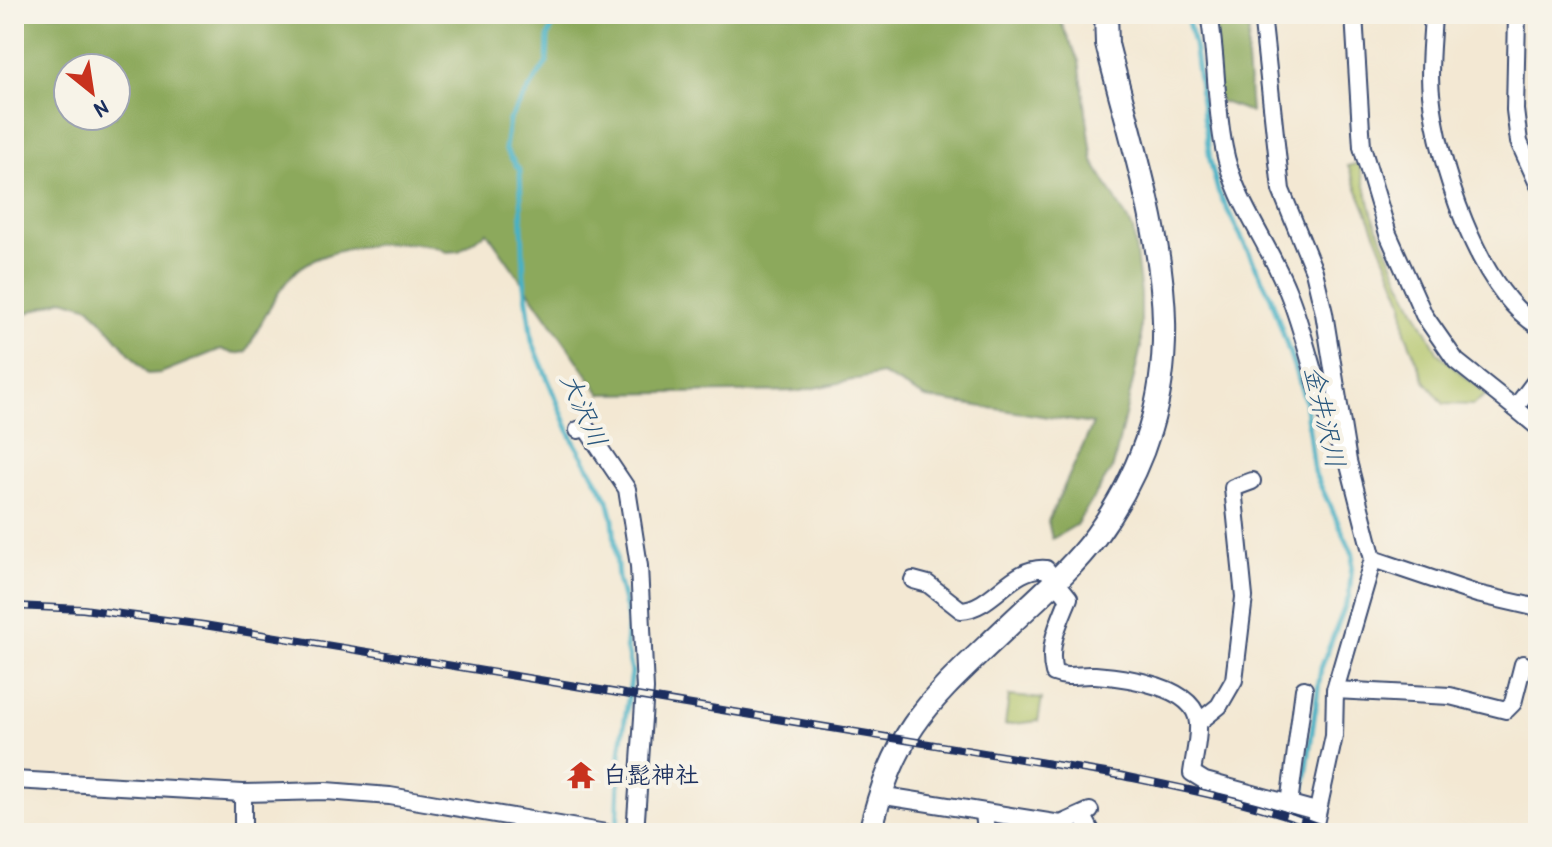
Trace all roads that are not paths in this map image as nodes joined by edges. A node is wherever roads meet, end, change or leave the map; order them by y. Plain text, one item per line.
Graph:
1 (1106, 14) edge
2 (1209, 14) edge
3 (1262, 14) edge
4 (1354, 14) edge
5 (1433, 14) edge
6 (1517, 14) edge
7 (1538, 184) edge
8 (1538, 326) edge
9 (1538, 378) edge
10 (1515, 408) junction
11 (1538, 427) edge
12 (578, 430) dead end
13 (1348, 461) junction
14 (1252, 481) dead end
15 (1373, 559) junction
16 (1057, 579) junction
17 (913, 580) dead end
18 (1538, 608) edge
19 (1523, 664) dead end
20 (1304, 689) dead end
21 (1335, 690) junction
22 (1199, 722) junction
23 (14, 780) edge
24 (243, 793) junction
25 (879, 795) junction
26 (1303, 807) junction
27 (984, 812) junction
28 (243, 833) edge
29 (606, 833) edge
30 (635, 833) edge
31 (870, 833) edge
32 (986, 833) edge
33 (1092, 833) edge
34 (1313, 833) edge

1 - 16 street
2 - 13 street
3 - 13 street
4 - 10 street
5 - 8 street
6 - 7 street
9 - 10 street
10 - 11 street
12 - 30 street
13 - 15 street
14 - 22 street
15 - 18 street
15 - 21 street
16 - 17 street
16 - 22 street
16 - 25 street
19 - 21 street
20 - 26 street
21 - 26 street
22 - 26 street
23 - 24 street
24 - 28 street
24 - 29 street
25 - 27 street
25 - 31 street
26 - 34 street
27 - 32 street
27 - 33 street

